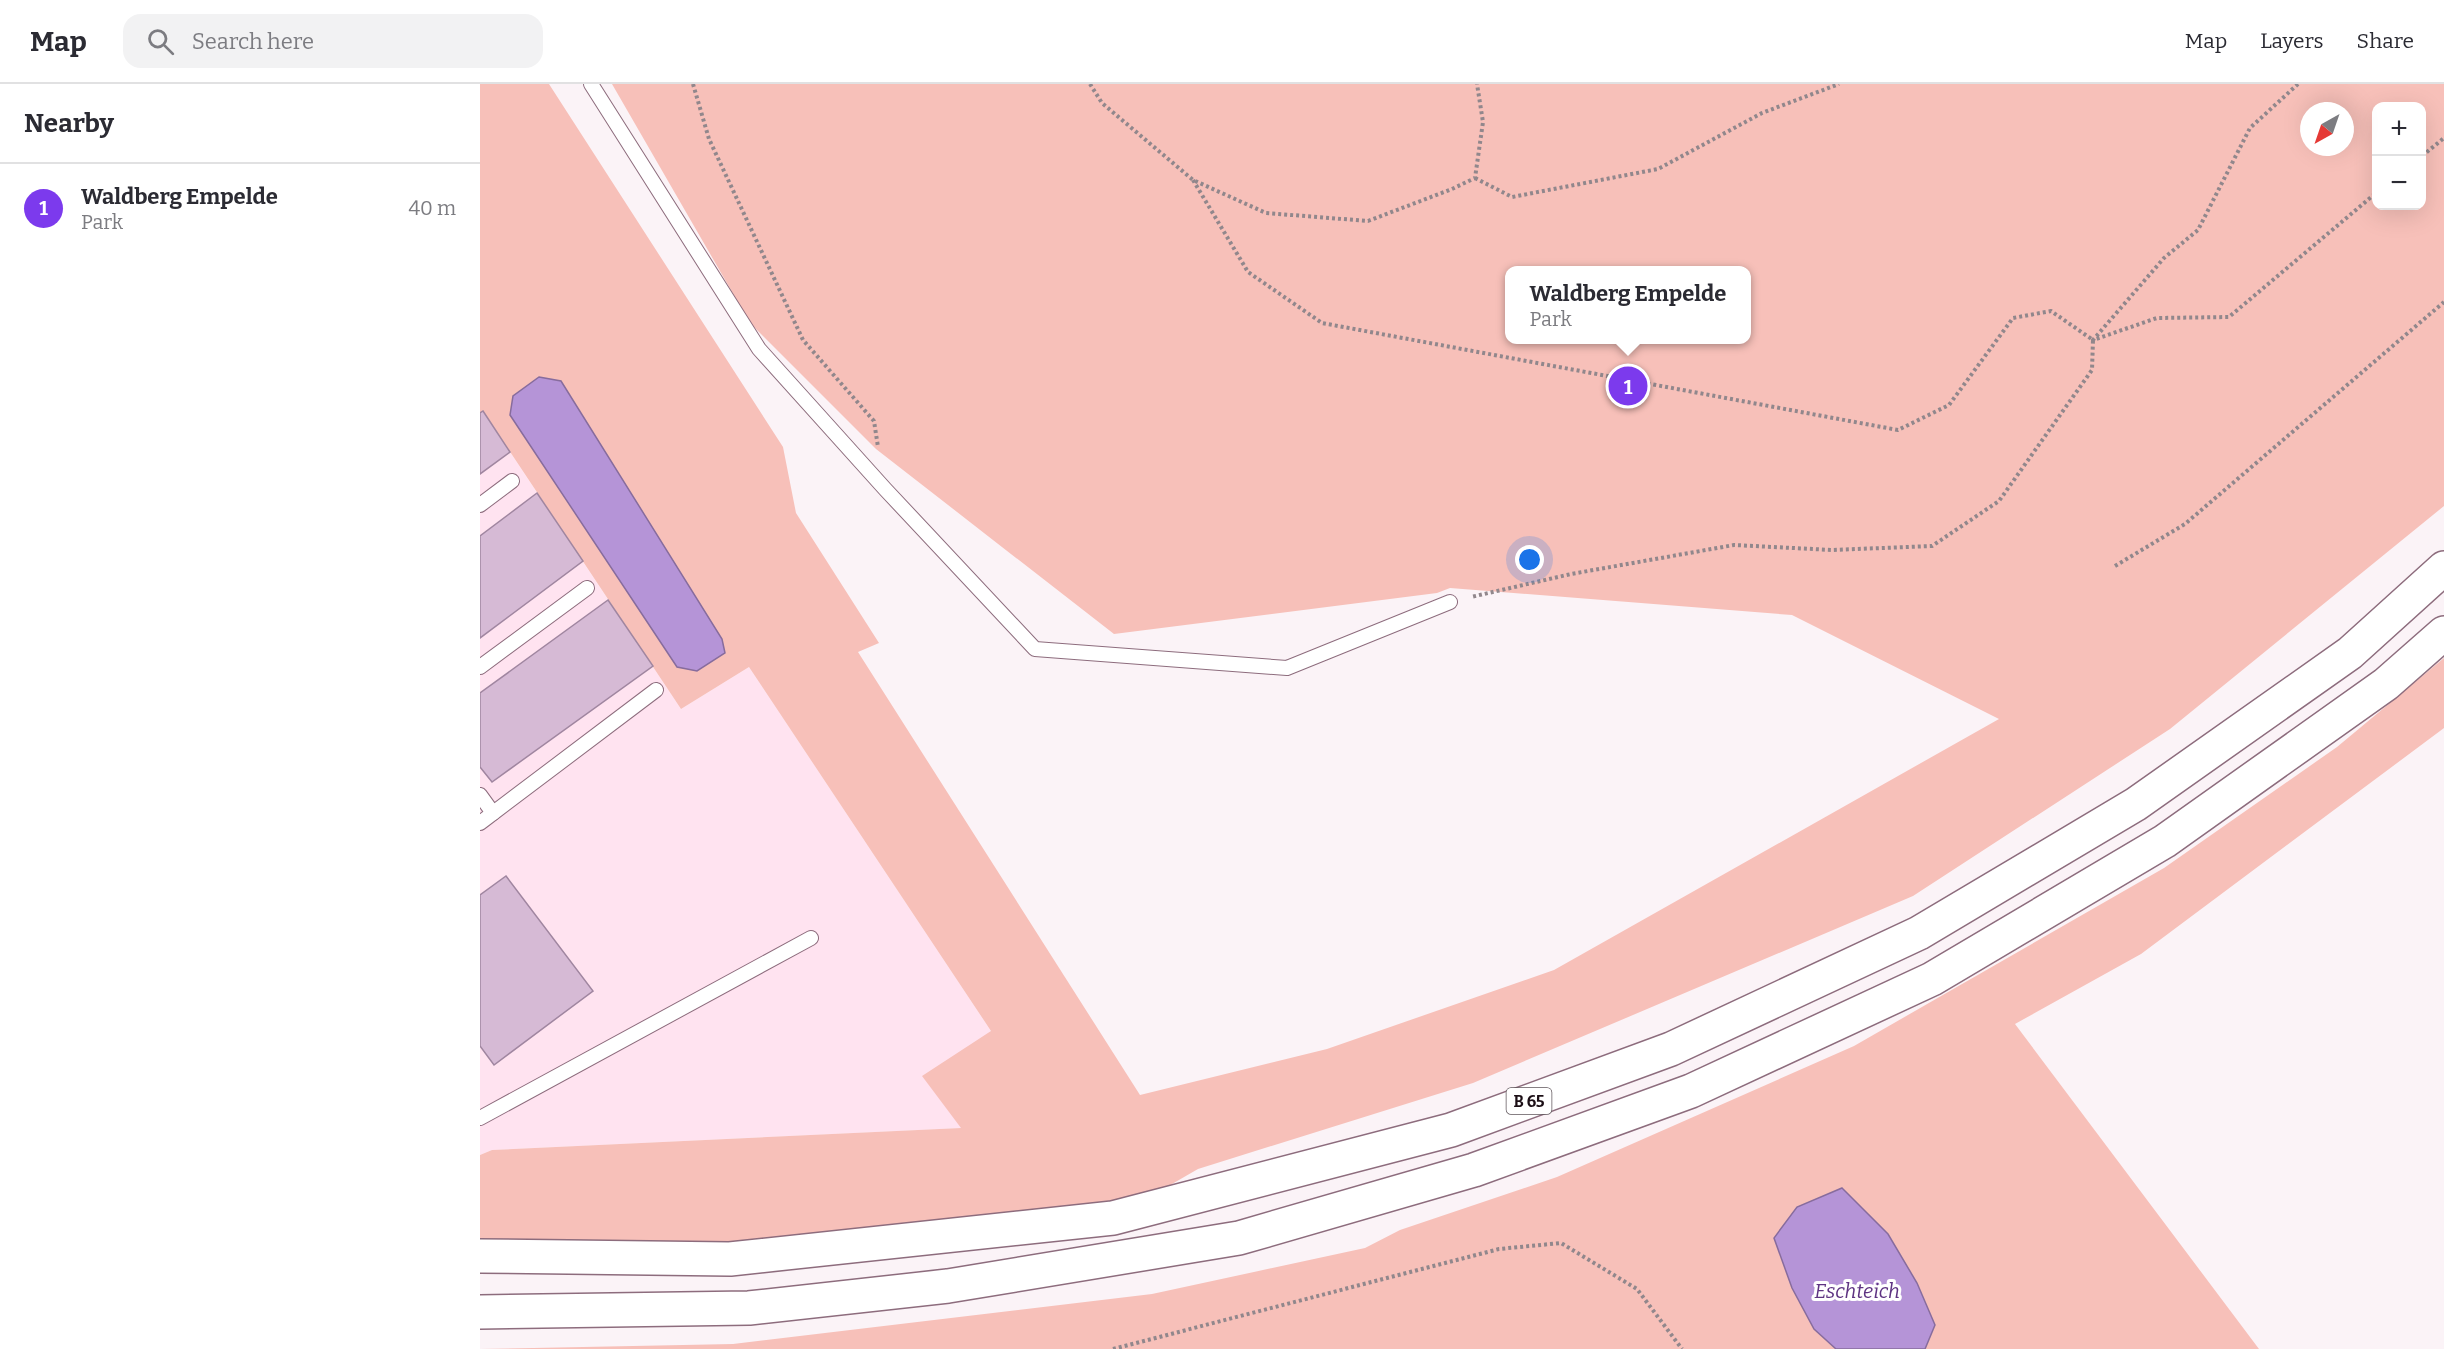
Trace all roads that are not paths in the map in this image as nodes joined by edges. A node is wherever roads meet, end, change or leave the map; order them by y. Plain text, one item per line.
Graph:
1 (591, 84) edge
2 (512, 481) dead end
3 (480, 505) edge
4 (2444, 568) edge
5 (587, 588) dead end
6 (1450, 602) road end
7 (2444, 633) edge
8 (480, 668) edge
9 (657, 690) dead end
10 (480, 795) edge
11 (493, 813) junction
12 (480, 823) edge
13 (811, 938) dead end
14 (480, 1118) edge
15 (480, 1256) edge
16 (480, 1312) edge

1 - 6 lane
2 - 3 lane
4 - 15 highway, B 65
5 - 8 lane
7 - 16 highway, B 65
9 - 11 lane
10 - 11 lane
11 - 12 lane
13 - 14 lane

